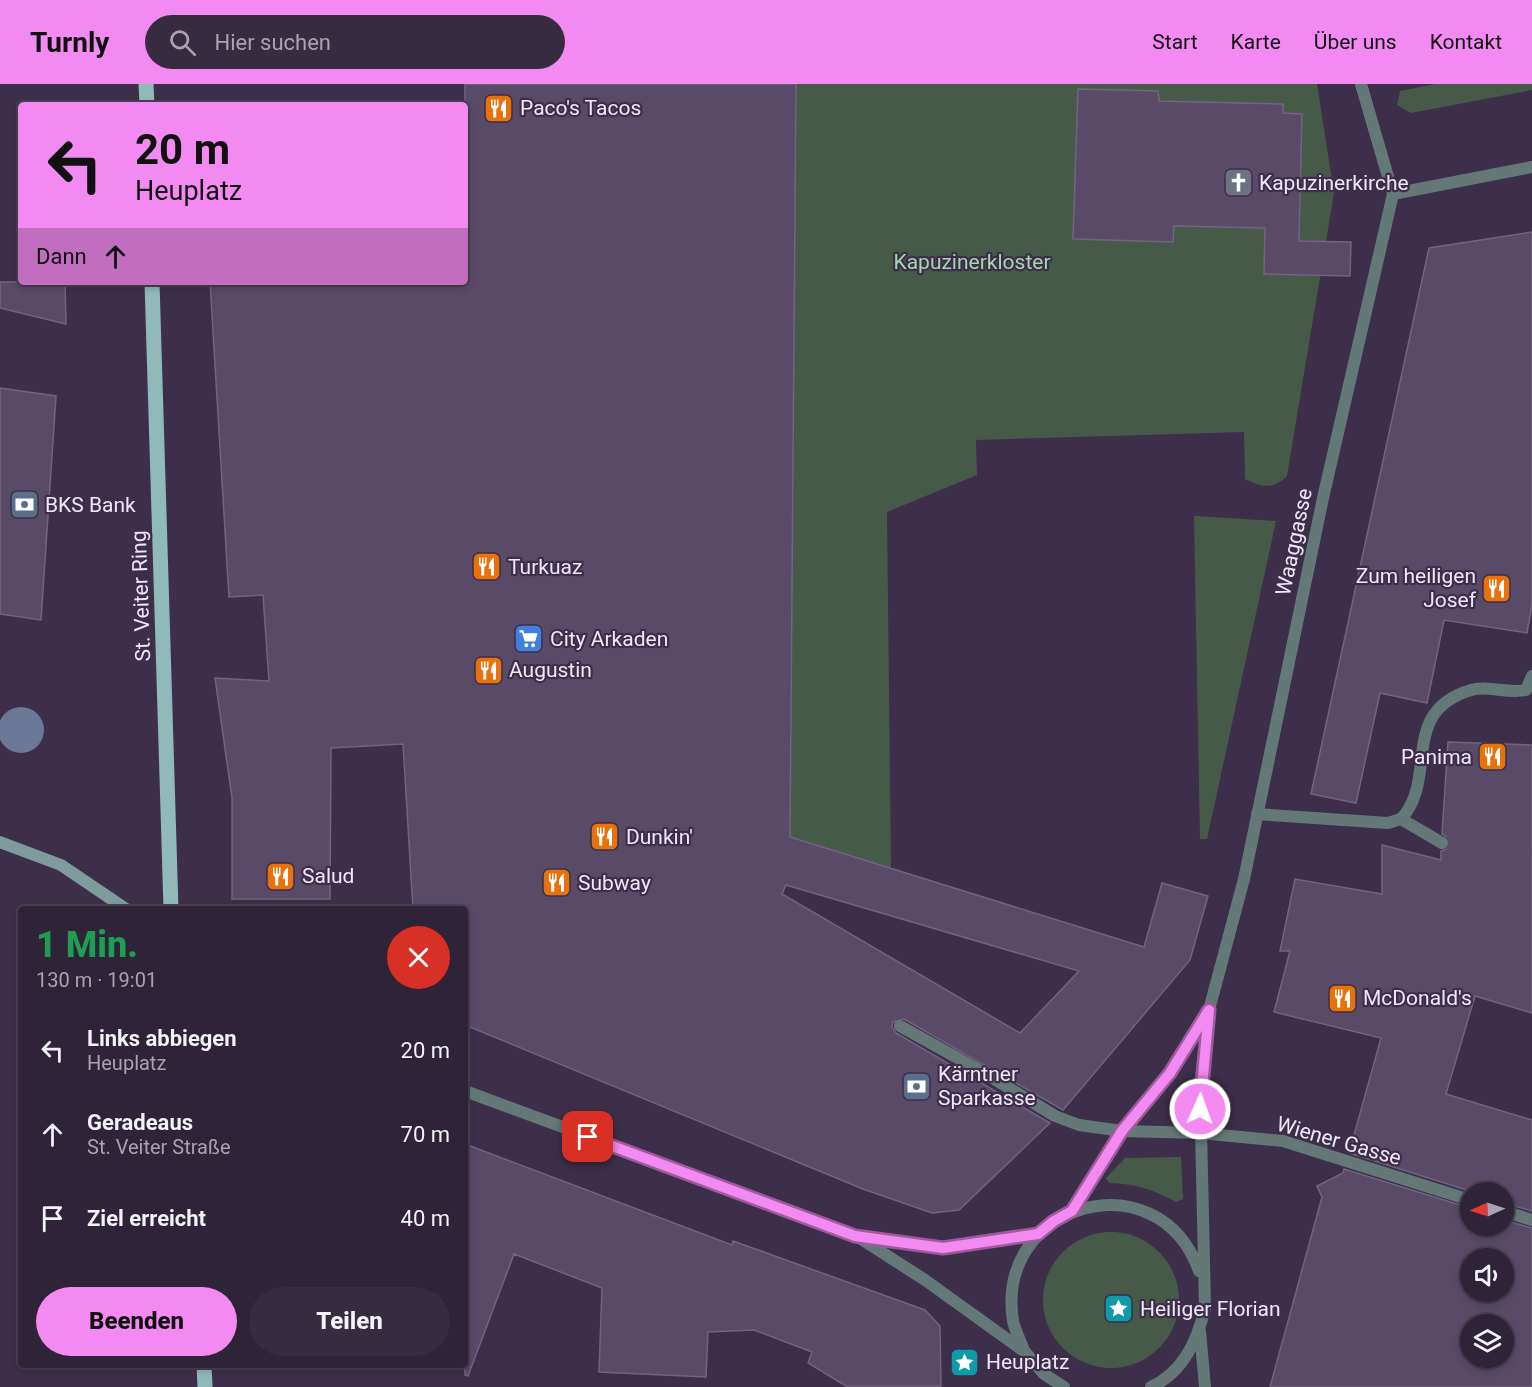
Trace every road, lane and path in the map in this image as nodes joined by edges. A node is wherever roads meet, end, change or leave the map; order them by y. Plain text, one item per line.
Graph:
1 (146, 84) edge
2 (1361, 84) edge
3 (147, 102) edge
4 (1532, 167) edge
5 (1394, 194) junction
6 (152, 285) edge
7 (1532, 676) edge
8 (1529, 695) edge
9 (1257, 814) junction
10 (1401, 819) junction
11 (0, 842) edge
12 (1442, 843) tunnel mouth
13 (122, 906) edge
14 (171, 906) edge
15 (1209, 1010) junction
16 (900, 1026) dead end
17 (468, 1091) edge
18 (1122, 1131) junction
19 (1200, 1133) junction
20 (1460, 1197) edge
21 (1072, 1211) junction
22 (1514, 1214) edge
23 (1532, 1220) edge
24 (1038, 1234) junction
25 (855, 1236) junction
26 (1203, 1282) junction
27 (1200, 1331) junction
28 (1025, 1352) junction
29 (204, 1368) edge
30 (206, 1387) edge
31 (1064, 1387) edge
32 (1150, 1387) edge
33 (1205, 1387) edge

1 - 3 main road
2 - 5 street, Waaggasse
4 - 5 street
5 - 9 street, Waaggasse
6 - 14 main road, St. Veiter Ring
7 - 8 street
8 - 10 street
9 - 10 street
9 - 15 street, Waaggasse
10 - 12 street
11 - 13 main road
15 - 18 street
15 - 19 street
16 - 18 street, Wiener Gasse
17 - 25 street
18 - 19 street, Wiener Gasse
18 - 21 street
19 - 20 street, Wiener Gasse
19 - 26 street
21 - 24 street
21 - 26 street
22 - 23 street
24 - 25 street
24 - 28 street
25 - 28 street
26 - 27 street
27 - 32 street
27 - 33 street
28 - 31 street
29 - 30 main road

